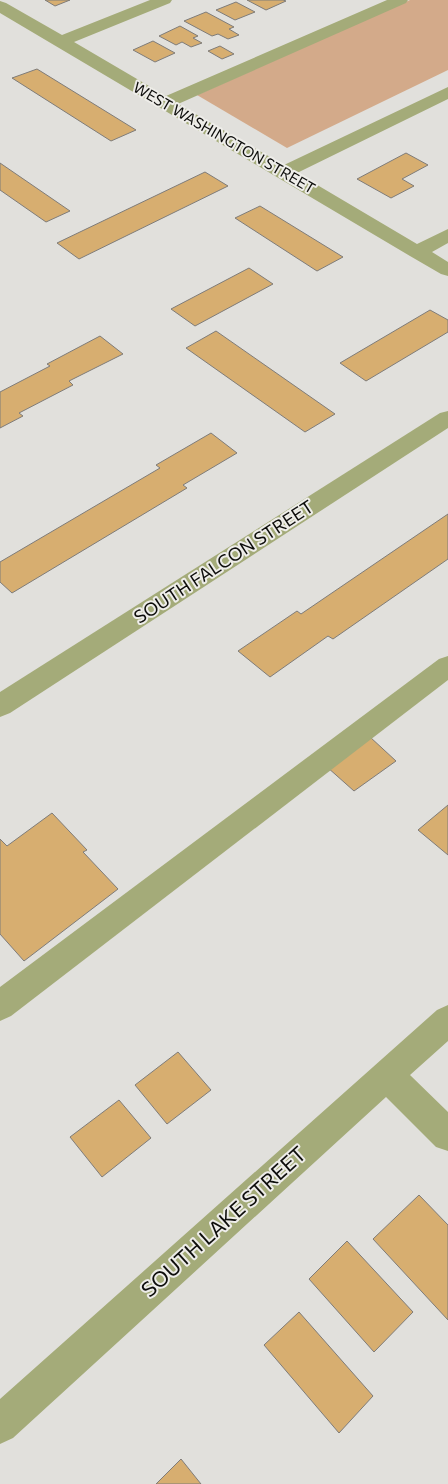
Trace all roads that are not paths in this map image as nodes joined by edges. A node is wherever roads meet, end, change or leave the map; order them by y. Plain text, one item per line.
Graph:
1 (164, 0) edge
2 (400, 0) edge
3 (0, 6) edge
4 (60, 42) junction
5 (448, 92) edge
6 (165, 103) junction
7 (284, 172) junction
8 (448, 235) edge
9 (417, 252) junction
10 (448, 270) edge
11 (448, 418) edge
12 (448, 666) edge
13 (2, 702) edge
14 (0, 1006) edge
15 (448, 1020) edge
16 (387, 1075) junction
17 (448, 1135) edge
18 (0, 1425) edge

1 - 4 street
2 - 6 street
3 - 4 street, WEST WASHINGTON STREET
4 - 6 street, WEST WASHINGTON STREET
5 - 7 street
6 - 7 street, WEST WASHINGTON STREET
7 - 9 street, WEST WASHINGTON STREET
8 - 9 street
9 - 10 street, WEST WASHINGTON STREET
11 - 13 street, SOUTH FALCON STREET
12 - 14 street
15 - 16 street, SOUTH LAKE STREET
16 - 17 street
16 - 18 street, SOUTH LAKE STREET

